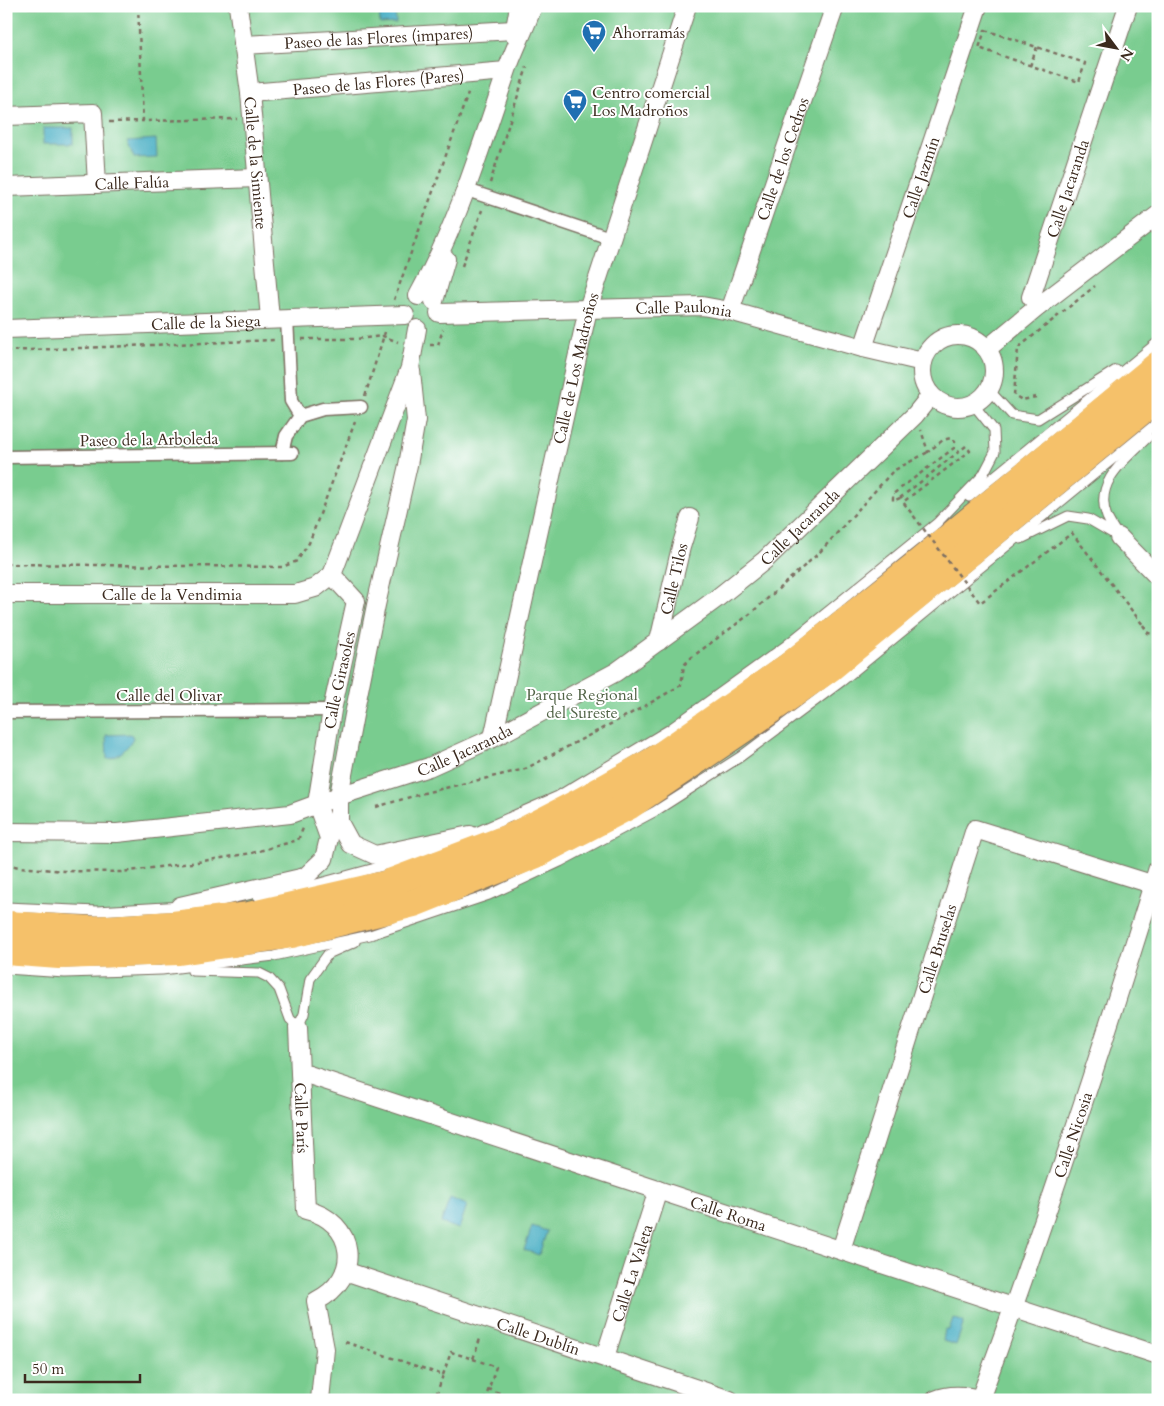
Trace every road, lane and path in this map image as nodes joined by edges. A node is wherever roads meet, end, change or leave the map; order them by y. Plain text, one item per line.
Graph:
1 (138, 6) edge
2 (238, 6) edge
3 (519, 6) edge
4 (533, 6) edge
5 (687, 6) edge
6 (835, 6) edge
7 (978, 6) edge
8 (1128, 6) edge
9 (514, 30) junction
10 (243, 45) junction
11 (1036, 47) junction
12 (529, 62) dead end
13 (1030, 66) junction
14 (507, 70) junction
15 (475, 74) junction
16 (250, 93) junction
17 (6, 116) edge
18 (252, 118) junction
19 (143, 121) junction
20 (94, 123) junction
21 (257, 178) junction
22 (98, 184) junction
23 (6, 188) edge
24 (467, 190) junction
25 (486, 197) junction
26 (1158, 215) edge
27 (610, 238) junction
28 (461, 272) dead end
29 (1099, 282) dead end
30 (395, 298) dead end
31 (435, 306) junction
32 (1039, 306) junction
33 (588, 309) junction
34 (730, 310) junction
35 (405, 314) junction
36 (278, 318) junction
37 (6, 329) edge
38 (417, 329) junction
39 (288, 339) junction
40 (1158, 342) edge
41 (438, 345) dead end
42 (863, 348) junction
43 (987, 349) junction
44 (6, 351) edge
45 (1154, 357) edge
46 (923, 362) junction
47 (410, 368) junction
48 (989, 390) junction
49 (931, 395) junction
50 (1036, 397) dead end
51 (1158, 397) edge
52 (973, 404) junction
53 (361, 407) junction
54 (916, 415) junction
55 (300, 416) junction
56 (1158, 422) edge
57 (1158, 427) edge
58 (928, 452) junction
59 (6, 457) edge
60 (690, 518) dead end
61 (937, 523) junction
62 (1119, 537) junction
63 (1008, 545) junction
64 (6, 564) edge
65 (332, 575) junction
66 (1158, 577) edge
67 (6, 594) edge
68 (356, 601) junction
69 (376, 605) junction
70 (1158, 633) edge
71 (659, 641) junction
72 (332, 710) junction
73 (6, 712) edge
74 (493, 738) junction
75 (339, 796) junction
76 (317, 804) junction
77 (376, 807) dead end
78 (306, 823) dead end
79 (6, 832) edge
80 (470, 835) junction
81 (6, 864) edge
82 (1156, 879) edge
83 (180, 906) junction
84 (6, 907) edge
85 (6, 925) edge
86 (370, 935) junction
87 (6, 951) edge
88 (6, 969) edge
89 (162, 970) junction
90 (298, 1027) junction
91 (300, 1072) junction
92 (658, 1190) junction
93 (841, 1250) junction
94 (345, 1272) junction
95 (1014, 1308) junction
96 (481, 1336) dead end
97 (345, 1342) dead end
98 (1157, 1353) edge
99 (605, 1357) junction
100 (473, 1359) junction
101 (443, 1375) junction
102 (488, 1389) junction
103 (981, 1399) edge
104 (320, 1400) edge
105 (447, 1400) edge
106 (485, 1400) edge
107 (520, 1400) edge
108 (730, 1400) edge
109 (935, 1400) edge

1 - 19 path
2 - 10 street, Calle de la Simiente
3 - 9 street
4 - 14 street
5 - 27 street, Calle de Los Madroños
6 - 34 street, Calle de los Cedros
7 - 42 street, Calle Jazmín
8 - 32 street, Calle Jacaranda
9 - 10 street, Paseo de las Flores (impares)
9 - 14 street
10 - 16 street, Calle de la Simiente
11 - 13 path
11 - 13 path
11 - 13 path
12 - 25 path
14 - 15 street, Paseo de las Flores (Pares)
14 - 24 street
15 - 16 street, Paseo de las Flores (Pares)
15 - 30 path
16 - 18 street, Calle de la Simiente
17 - 20 street
18 - 19 path
18 - 21 street, Calle de la Simiente
19 - 20 path
20 - 22 street
21 - 22 street, Calle Falúa
21 - 36 street, Calle de la Simiente
22 - 23 street, Calle Falúa
24 - 25 street
24 - 31 street
25 - 27 street
25 - 28 path
26 - 32 street
27 - 33 street, Calle de Los Madroños
29 - 50 path
31 - 33 street, Calle Paulonia
31 - 35 street
31 - 38 street
31 - 41 path
32 - 43 street
33 - 34 street, Calle Paulonia
33 - 74 street, Calle de Los Madroños
34 - 42 street, Calle Paulonia
35 - 36 street, Calle de la Siega
35 - 38 street
36 - 37 street, Calle de la Siega
36 - 39 street
38 - 47 street, Calle Girasoles
39 - 44 path
39 - 53 path
39 - 55 street
40 - 45 lane
42 - 46 street, Calle Paulonia
43 - 46 street
43 - 48 street
45 - 48 lane
45 - 61 lane
45 - 85 main road
46 - 49 street
47 - 65 street, Calle Girasoles
47 - 69 street, Calle Girasoles
48 - 52 street
49 - 52 street
49 - 54 street, Calle Jacaranda
51 - 87 main road
52 - 61 lane
53 - 55 street
53 - 64 path
54 - 58 path
54 - 71 street, Calle Jacaranda
55 - 59 street, Paseo de la Arboleda
56 - 63 lane
57 - 62 lane
58 - 70 path, bridge
58 - 77 path
60 - 71 street, Calle Tilos
61 - 80 lane
62 - 63 lane
62 - 66 street
63 - 86 lane
65 - 67 street, Calle de la Vendimia
65 - 68 street
68 - 69 street
68 - 72 street, Calle Girasoles
69 - 75 street, Calle Girasoles
71 - 74 street, Calle Jacaranda
72 - 73 street, Calle del Olivar
72 - 76 street, Calle Girasoles
74 - 75 street, Calle Jacaranda
75 - 76 street, Calle Jacaranda
75 - 80 street, Calle Girasoles
76 - 79 street, Calle Jacaranda
76 - 83 street, Calle Girasoles
78 - 81 path
80 - 83 lane
82 - 93 street, Calle Bruselas
82 - 95 street, Calle Nicosia
83 - 84 lane
86 - 89 lane
86 - 90 lane
88 - 89 lane
89 - 90 lane
90 - 91 street, Calle París
91 - 92 street, Calle Roma
91 - 94 street, Calle París
92 - 93 street, Calle Roma
92 - 99 street, Calle La Valeta
93 - 95 street, Calle Roma
94 - 99 street, Calle Dublín
94 - 104 street
95 - 98 street, Calle Roma
95 - 103 street, Calle Nicosia
96 - 100 path
97 - 101 path
99 - 108 street, Calle Dublín
100 - 101 path
100 - 102 path
101 - 105 path
102 - 106 path
102 - 107 path
103 - 109 street

